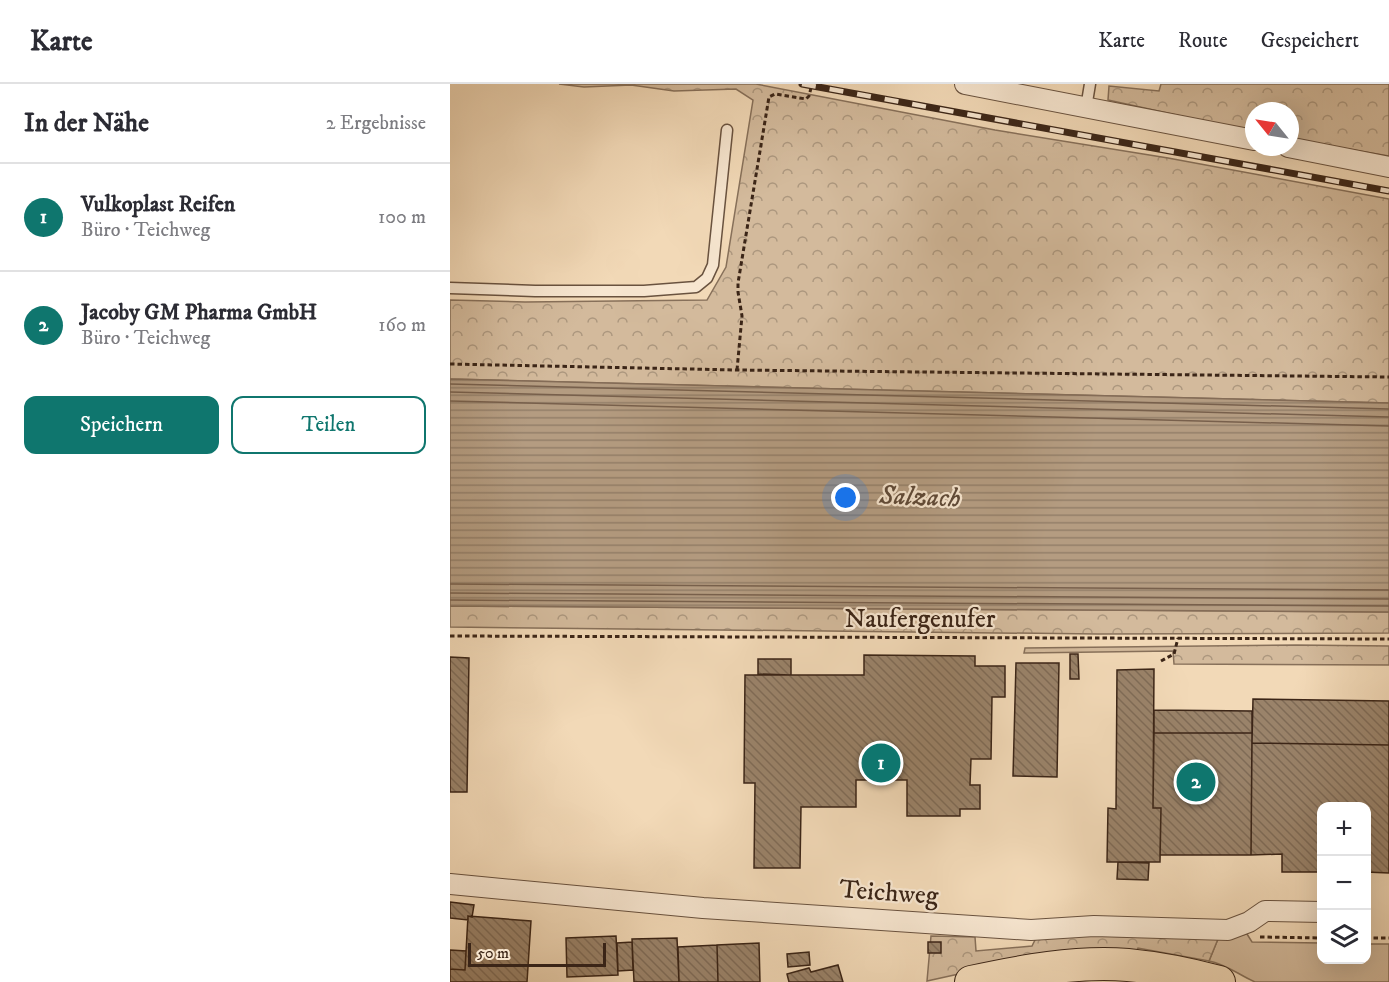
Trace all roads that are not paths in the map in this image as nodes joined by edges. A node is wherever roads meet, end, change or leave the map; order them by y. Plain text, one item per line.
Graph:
1 (965, 84) edge
2 (1090, 84) edge
3 (1086, 108) junction
4 (728, 130) dead end
5 (1245, 138) edge
6 (1299, 149) edge
7 (1389, 167) edge
8 (450, 288) edge
9 (450, 884) edge
10 (1317, 912) edge
11 (971, 982) edge
12 (1219, 982) edge

1 - 3 street
2 - 3 lane
3 - 5 street
4 - 8 lane
6 - 7 street
9 - 10 street, Teichweg
11 - 12 main road

